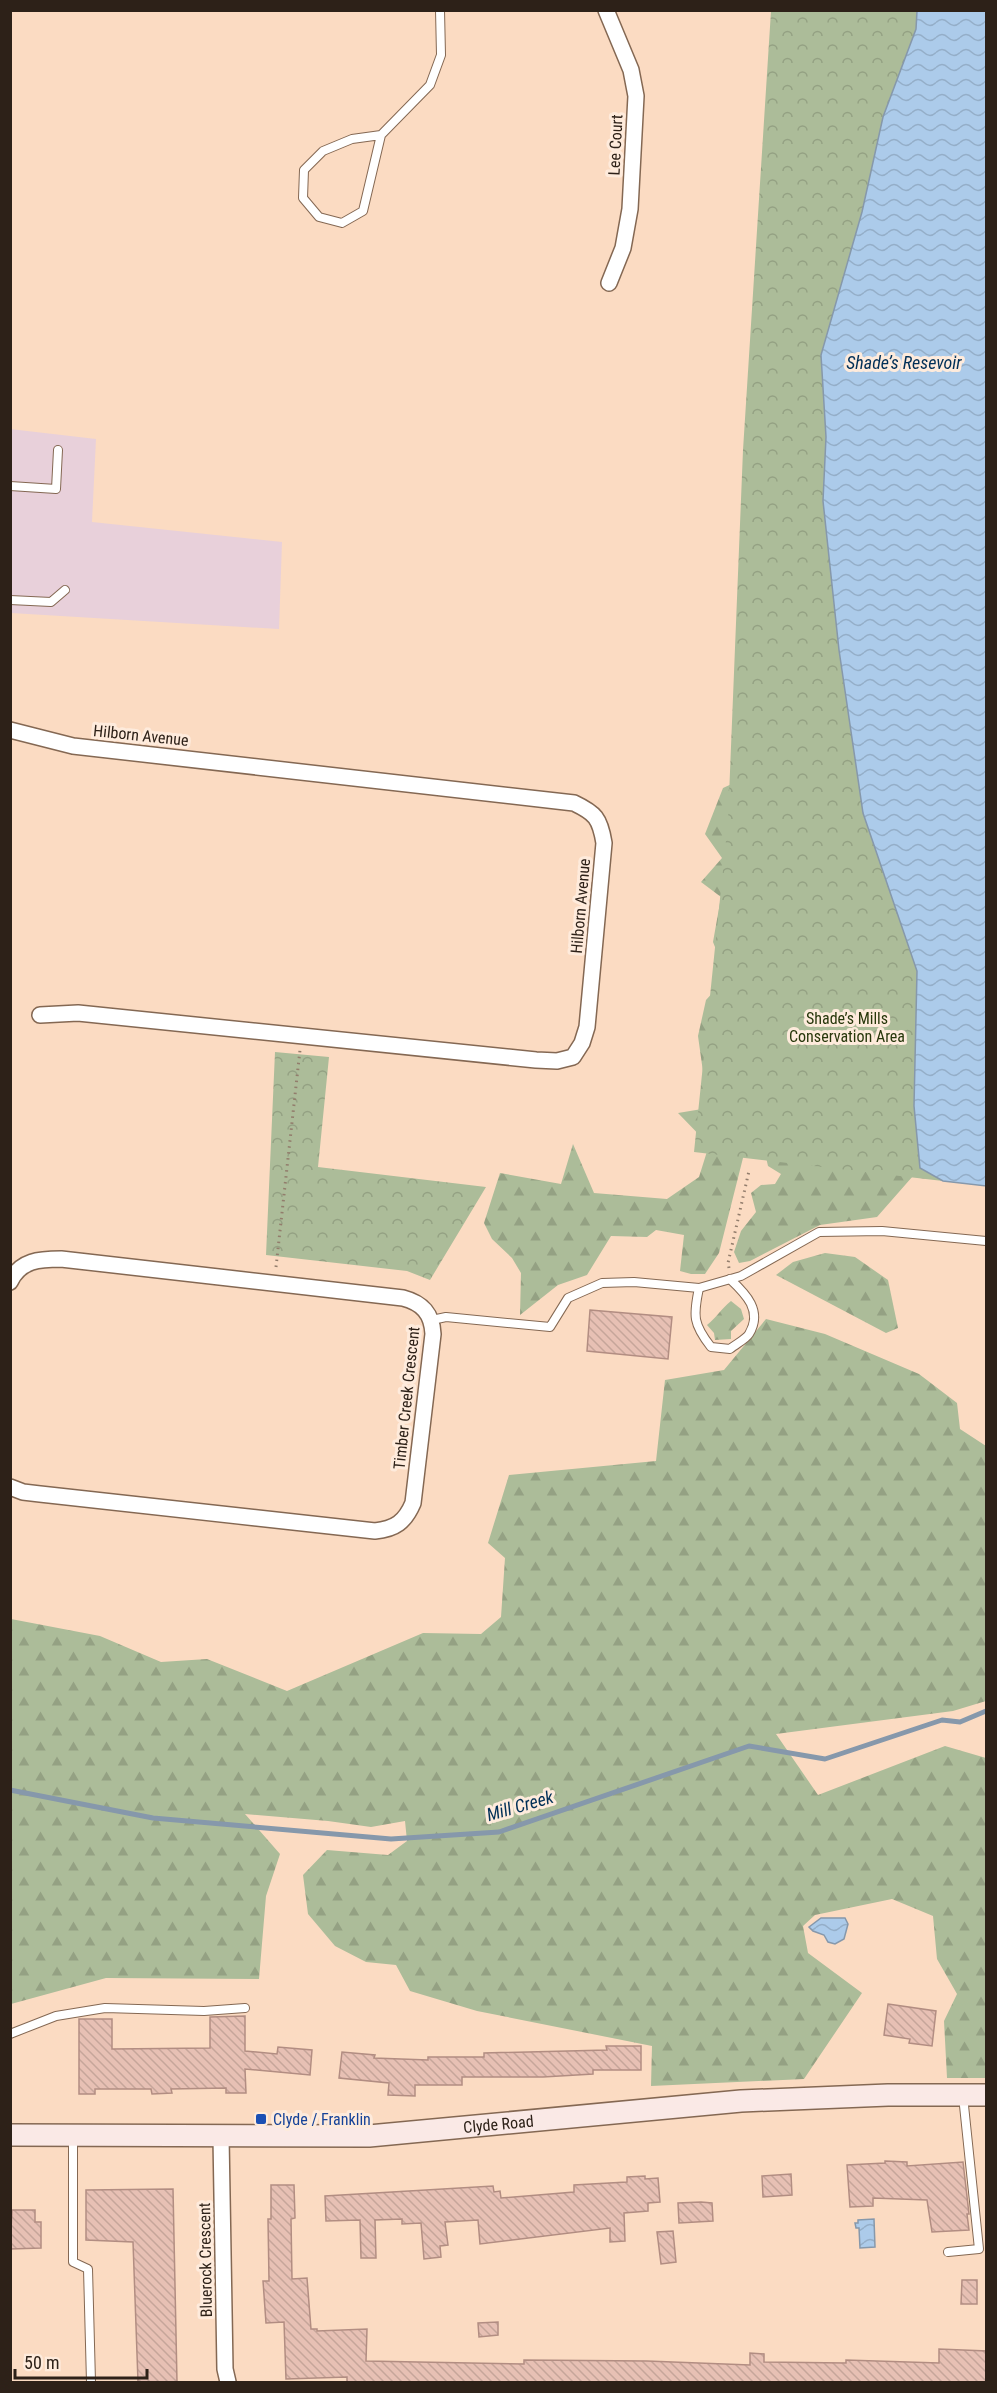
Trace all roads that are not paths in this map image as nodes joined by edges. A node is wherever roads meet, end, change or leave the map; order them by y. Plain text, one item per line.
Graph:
1 (440, 10) edge
2 (606, 10) edge
3 (381, 135) junction
4 (609, 283) dead end
5 (58, 450) dead end
6 (10, 486) edge
7 (65, 590) dead end
8 (10, 600) edge
9 (10, 730) edge
10 (40, 1015) dead end
11 (987, 1242) edge
12 (730, 1279) junction
13 (10, 1281) edge
14 (699, 1288) junction
15 (432, 1320) junction
16 (10, 1487) edge
17 (245, 2008) dead end
18 (10, 2034) edge
19 (963, 2095) junction
20 (987, 2095) edge
21 (73, 2134) junction
22 (10, 2135) edge
23 (220, 2137) junction
24 (948, 2252) dead end
25 (91, 2382) edge
26 (228, 2382) edge

1 - 3 lane
2 - 4 street, Lee Court
3 - 3 lane
5 - 6 lane
7 - 8 lane
9 - 10 street, Hilborn Avenue
11 - 12 lane
12 - 14 lane
12 - 14 lane
13 - 15 street, Timber Creek Crescent
14 - 15 lane
15 - 16 street, Timber Creek Crescent
17 - 18 lane
19 - 20 main road, Clyde Road
19 - 23 main road, Clyde Road
19 - 24 lane
21 - 22 main road, Clyde Road
21 - 23 main road, Clyde Road
21 - 25 lane
23 - 26 street, Bluerock Crescent

